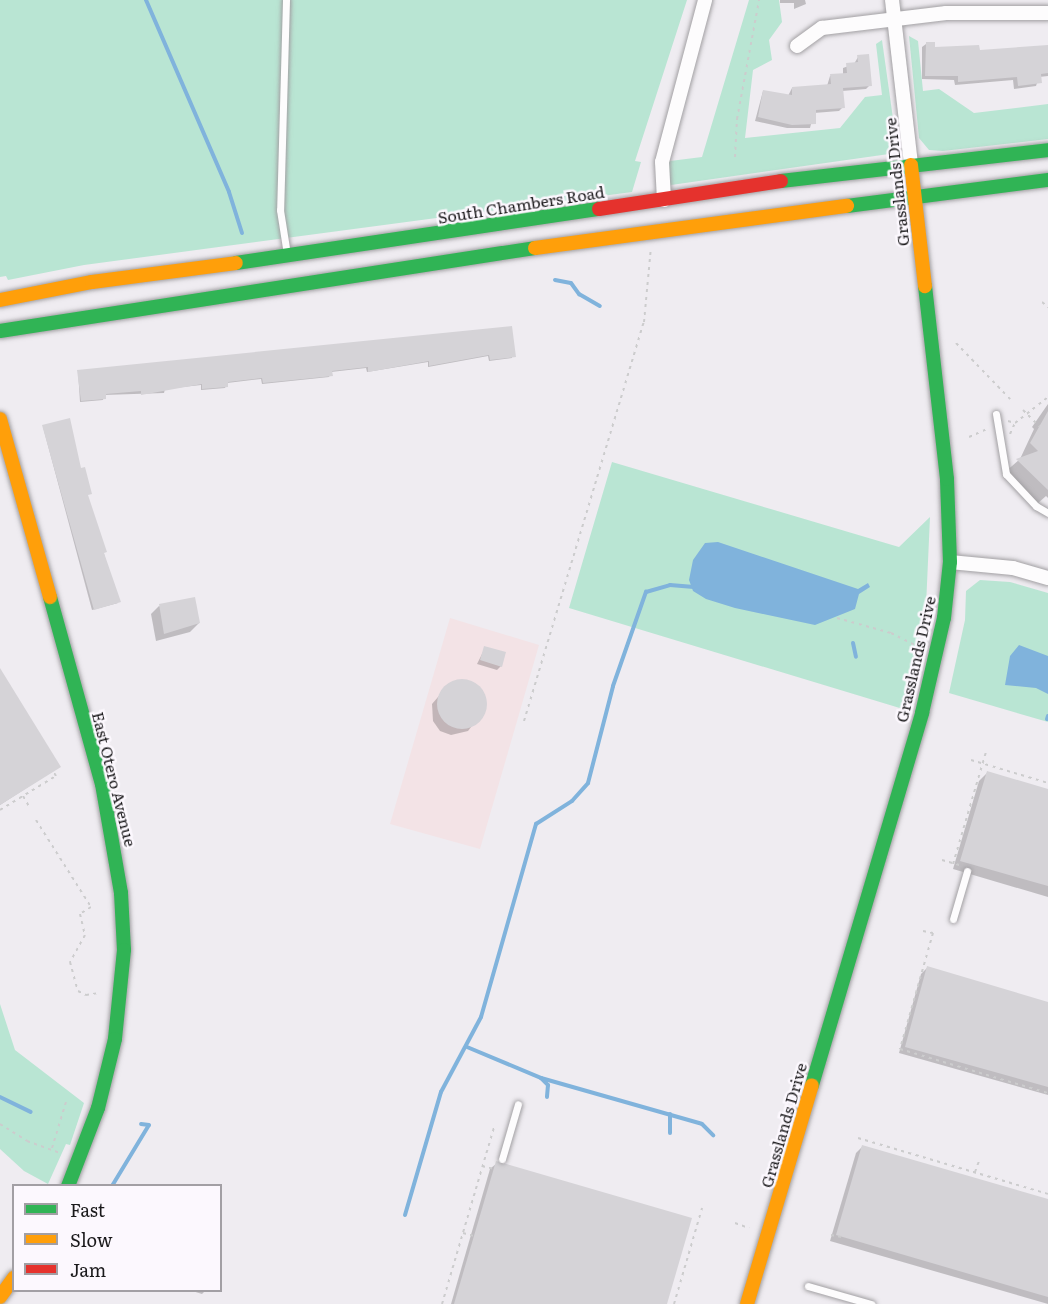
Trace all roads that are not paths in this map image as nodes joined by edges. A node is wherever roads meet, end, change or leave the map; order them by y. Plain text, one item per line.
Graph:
1 (286, 0) edge
2 (705, 0) edge
3 (892, 0) edge
4 (1048, 13) edge
5 (894, 19) junction
6 (797, 46) dead end
7 (1048, 150) edge
8 (910, 165) junction
9 (1048, 180) edge
10 (914, 196) junction
11 (664, 200) junction
12 (543, 246) junction
13 (287, 257) junction
14 (0, 300) edge
15 (0, 331) edge
16 (996, 414) dead end
17 (0, 419) edge
18 (1048, 513) edge
19 (950, 562) junction
20 (1048, 578) edge
21 (967, 871) dead end
22 (953, 919) dead end
23 (518, 1104) dead end
24 (502, 1160) dead end
25 (68, 1184) edge
26 (12, 1281) edge
27 (808, 1286) dead end
28 (0, 1297) edge
29 (747, 1304) edge
30 (871, 1304) edge

1 - 13 lane
2 - 11 street
3 - 5 street, Grasslands Drive
4 - 5 street
5 - 6 street
5 - 8 street, Grasslands Drive
7 - 8 main road, South Chambers Road
8 - 10 main road, Grasslands Drive
8 - 11 main road, South Chambers Road
9 - 10 main road
10 - 12 main road
10 - 19 main road, Grasslands Drive
11 - 12 main road
11 - 13 main road, South Chambers Road
12 - 15 main road
13 - 14 main road, South Chambers Road
16 - 18 lane
17 - 25 main road, East Otero Avenue
19 - 20 street
19 - 29 main road, Grasslands Drive
21 - 22 lane
23 - 24 lane
26 - 28 main road
27 - 30 lane

